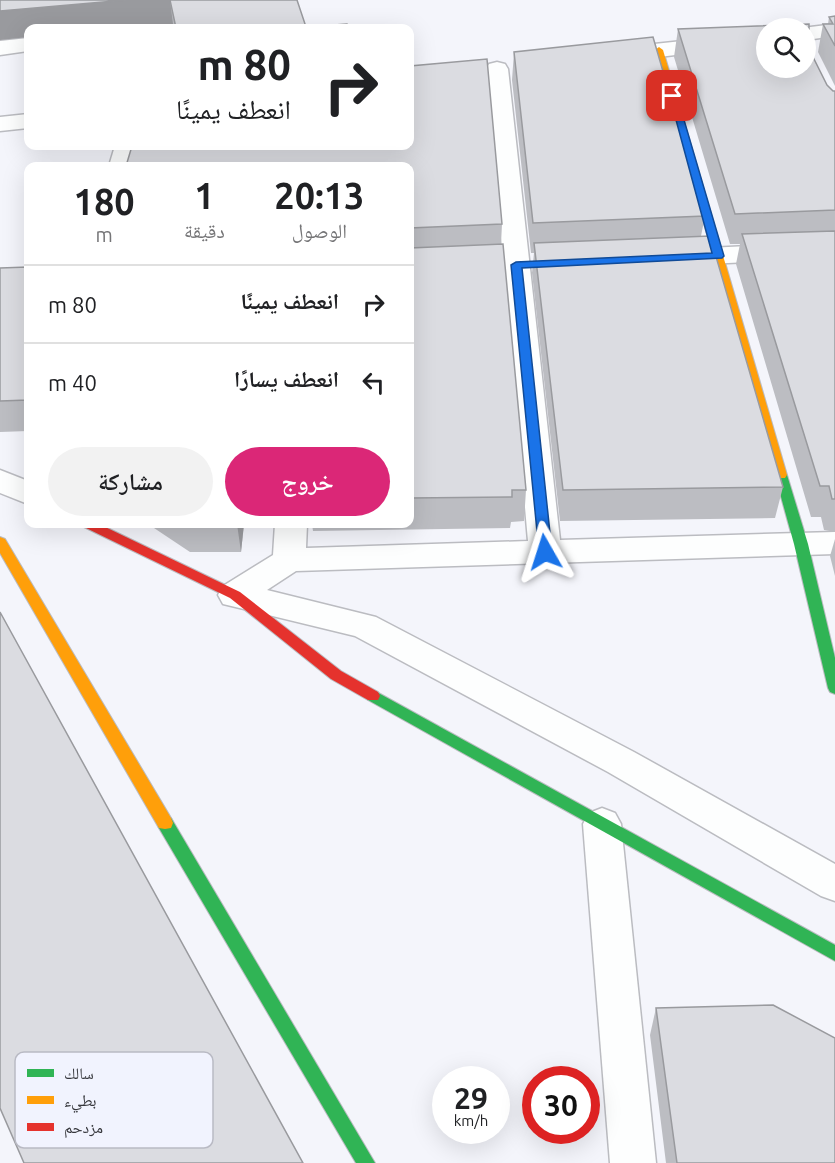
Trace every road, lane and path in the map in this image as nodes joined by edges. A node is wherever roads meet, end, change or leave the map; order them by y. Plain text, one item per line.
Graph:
1 (835, 30) edge
2 (816, 33) edge
3 (756, 39) edge
4 (24, 45) edge
5 (0, 48) edge
6 (659, 50) junction
7 (602, 57) edge
8 (498, 69) dead end
9 (24, 121) edge
10 (0, 124) edge
11 (835, 250) edge
12 (718, 256) junction
13 (659, 259) edge
14 (97, 528) edge
15 (291, 528) edge
16 (0, 542) edge
17 (835, 543) edge
18 (801, 544) junction
19 (545, 552) junction
20 (289, 560) junction
21 (235, 595) junction
22 (835, 688) edge
23 (602, 824) junction
24 (835, 884) edge
25 (835, 954) edge
26 (366, 1163) edge
27 (633, 1163) edge

1 - 2 street
3 - 6 street
4 - 5 street
6 - 7 street
6 - 12 street
8 - 19 street
9 - 10 street
11 - 12 street
12 - 13 street
12 - 18 street
14 - 21 street
15 - 20 street
16 - 26 street
17 - 18 street
18 - 19 street
18 - 22 street
19 - 20 street
20 - 21 street
21 - 23 street
21 - 24 street
23 - 25 street
23 - 27 street

